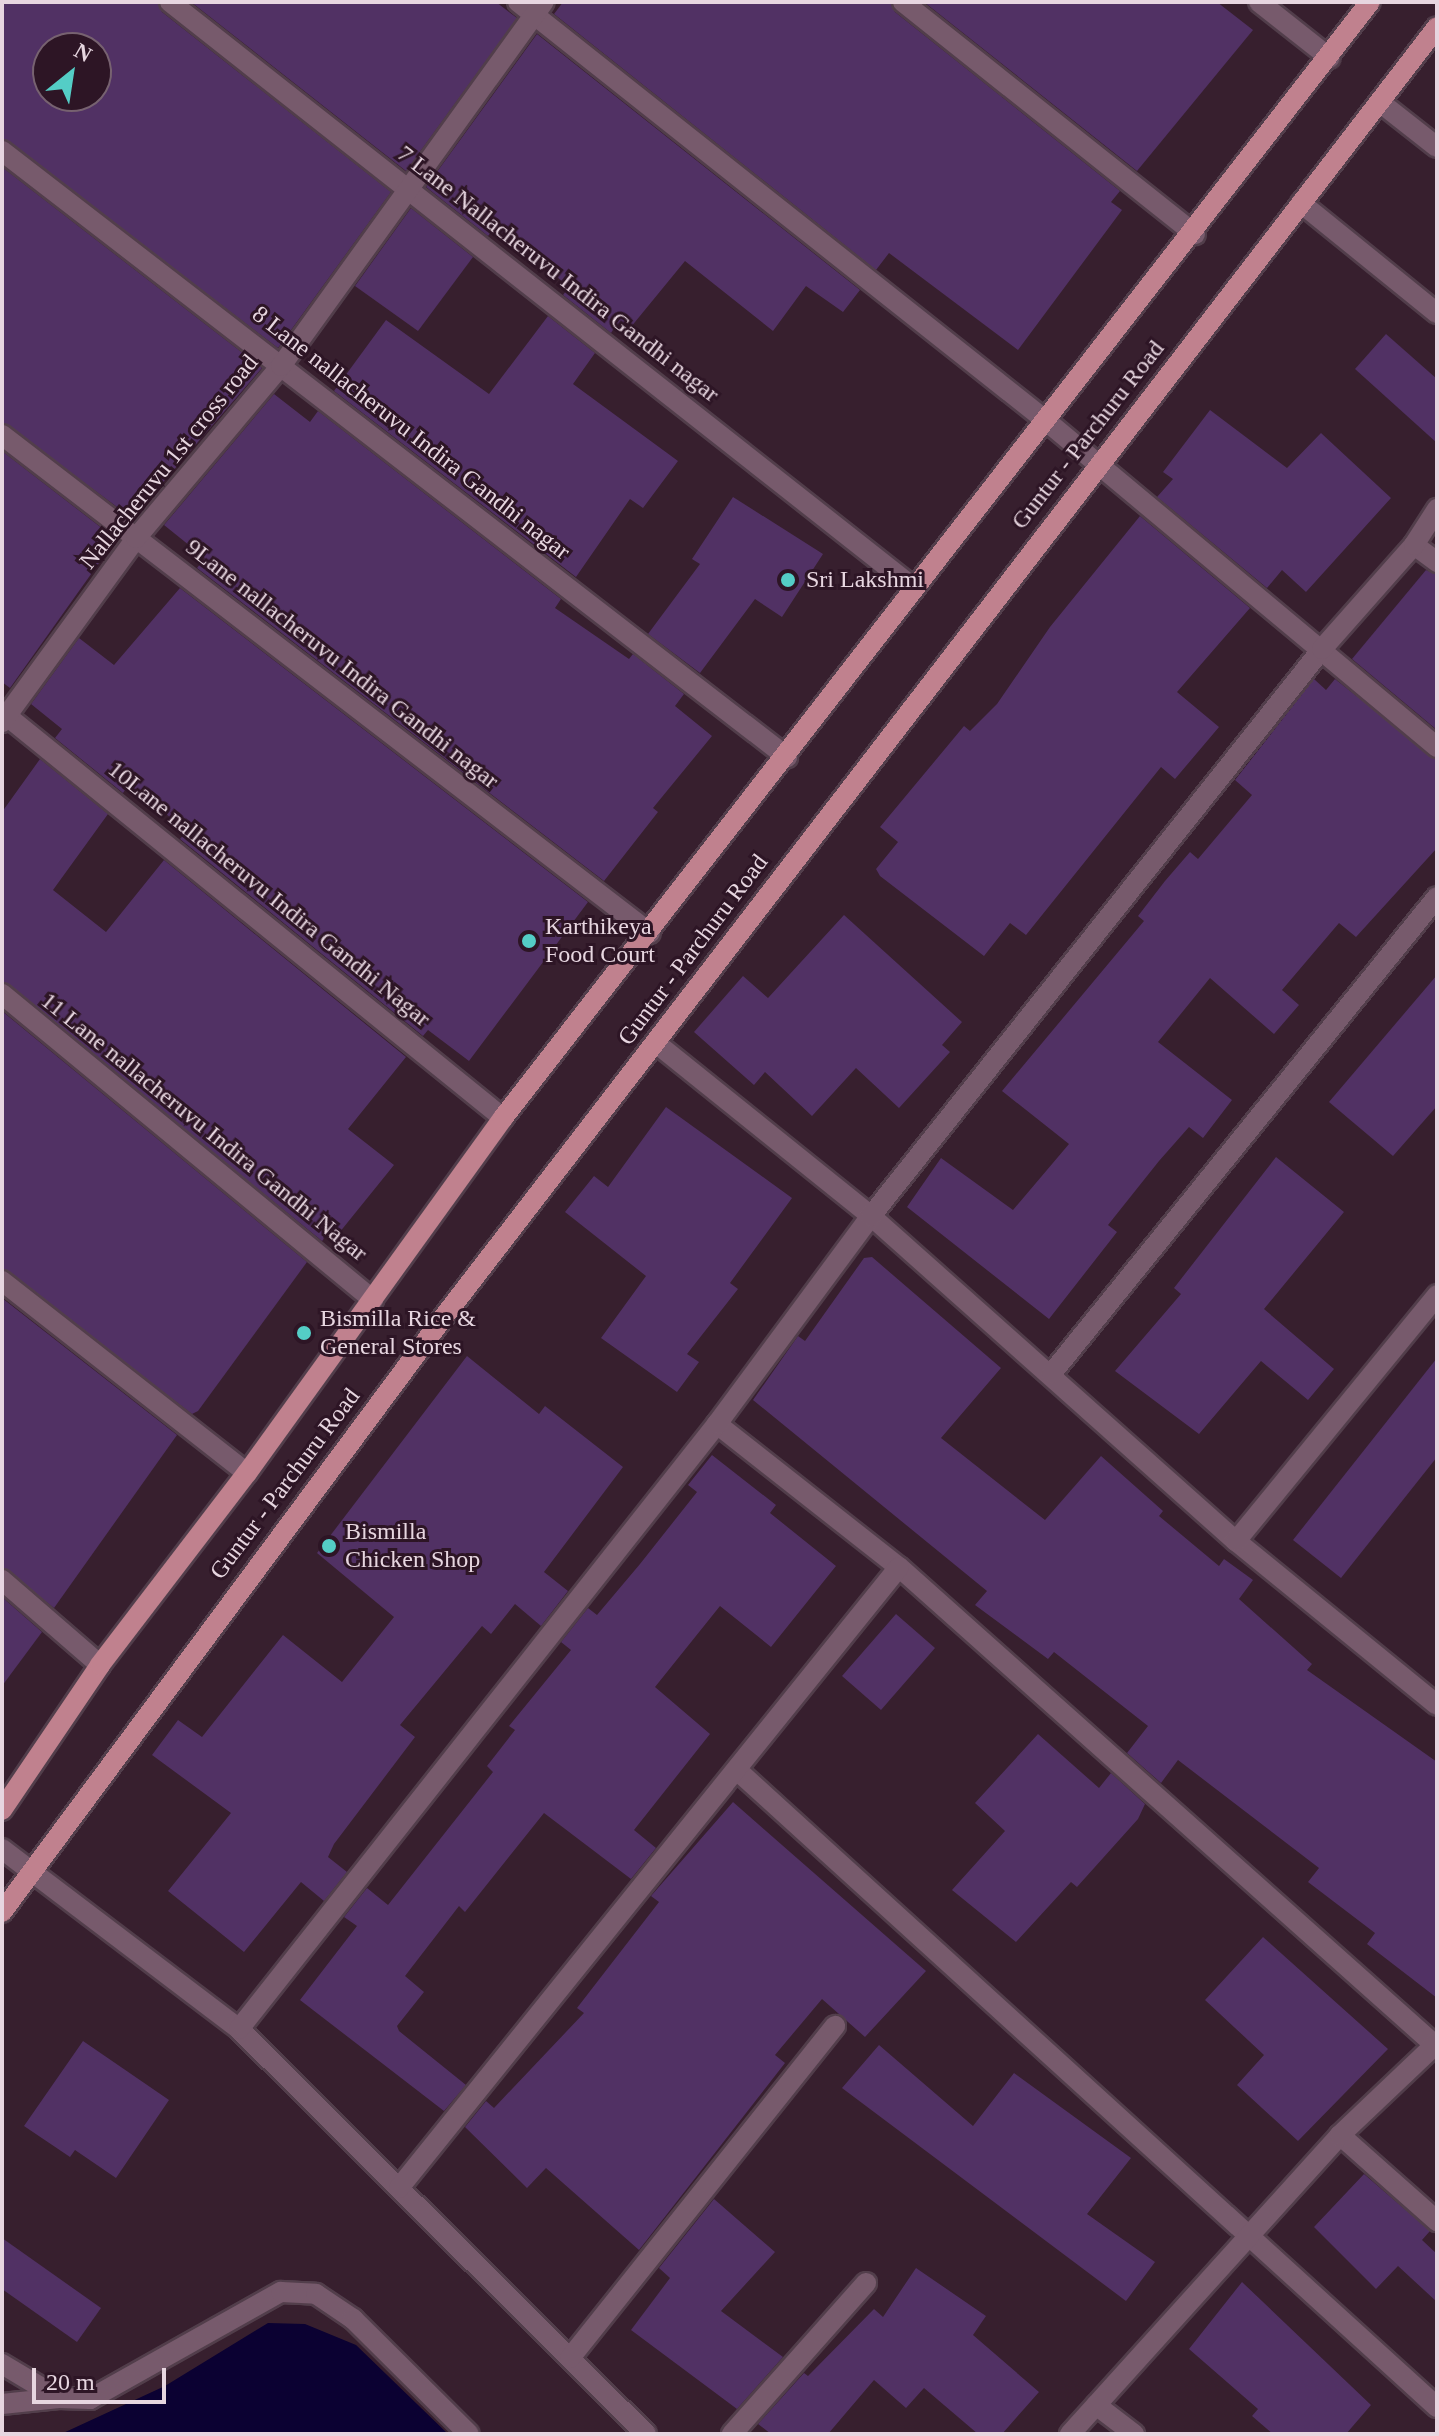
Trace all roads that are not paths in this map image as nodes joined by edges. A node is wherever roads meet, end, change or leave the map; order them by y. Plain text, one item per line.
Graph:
1 (170, 2) edge
2 (518, 2) edge
3 (903, 2) edge
4 (1259, 2) edge
5 (1370, 2) edge
6 (539, 9) edge
7 (1437, 27) edge
8 (1330, 58) junction
9 (1381, 103) junction
10 (1437, 147) edge
11 (2, 151) edge
12 (408, 189) junction
13 (1301, 203) junction
14 (1195, 234) junction
15 (1437, 313) edge
16 (281, 366) junction
17 (1044, 419) junction
18 (2, 435) edge
19 (1098, 464) junction
20 (1437, 509) edge
21 (136, 538) junction
22 (1414, 545) junction
23 (1437, 562) edge
24 (913, 587) junction
25 (1322, 649) junction
26 (4, 716) edge
27 (1437, 747) edge
28 (787, 757) junction
29 (1437, 897) edge
30 (650, 933) junction
31 (2, 994) edge
32 (656, 1043) junction
33 (503, 1118) junction
34 (871, 1216) junction
35 (2, 1281) edge
36 (1437, 1295) edge
37 (373, 1300) junction
38 (1052, 1373) junction
39 (717, 1424) junction
40 (247, 1473) junction
41 (1236, 1541) junction
42 (899, 1567) junction
43 (2, 1580) edge
44 (100, 1665) junction
45 (1435, 1699) edge
46 (738, 1771) junction
47 (2, 1810) edge
48 (2, 1849) edge
49 (31, 1871) junction
50 (2, 1912) edge
51 (835, 2026) dead end
52 (239, 2029) junction
53 (1436, 2044) edge
54 (1340, 2135) junction
55 (399, 2188) junction
56 (1437, 2221) edge
57 (1250, 2233) junction
58 (866, 2283) dead end
59 (570, 2358) junction
60 (2, 2364) edge
61 (59, 2398) junction
62 (2, 2404) edge
63 (1096, 2405) junction
64 (1437, 2407) edge
65 (469, 2434) edge
66 (646, 2434) edge
67 (732, 2434) edge
68 (1070, 2434) edge
69 (1134, 2434) edge

1 - 12 street, 7 Lane Nallacheruvu Indira Gandhi nagar
2 - 6 street
3 - 14 street
4 - 8 street
5 - 8 main road, Guntur - Parchuru Road
6 - 12 street, Nallacheruvu 1st cross road
6 - 17 street
7 - 9 main road, Guntur - Parchuru Road
8 - 14 main road, Guntur - Parchuru Road
9 - 10 street
9 - 13 main road, Guntur - Parchuru Road
11 - 16 street, 8 Lane nallacheruvu Indira Gandhi nagar
12 - 16 street, Nallacheruvu 1st cross road
12 - 24 street, 7 Lane Nallacheruvu Indira Gandhi nagar
13 - 15 street
13 - 19 main road, Guntur - Parchuru Road
14 - 17 main road, Guntur - Parchuru Road
16 - 21 street, Nallacheruvu 1st cross road
16 - 28 street, 8 Lane nallacheruvu Indira Gandhi nagar
17 - 19 street
17 - 24 main road, Guntur - Parchuru Road
18 - 21 street, 9Lane nallacheruvu Indira Gandhi nagar
19 - 25 street
19 - 32 main road, Guntur - Parchuru Road
20 - 22 street
21 - 26 street, Nallacheruvu 1st cross road
21 - 30 street, 9Lane nallacheruvu Indira Gandhi nagar
22 - 23 street
22 - 25 street
24 - 28 main road, Guntur - Parchuru Road
25 - 27 street
25 - 34 street
26 - 33 street, 10Lane nallacheruvu Indira Gandhi Nagar
28 - 30 main road, Guntur - Parchuru Road
29 - 38 street
30 - 33 main road, Guntur - Parchuru Road
31 - 37 street, 11 Lane nallacheruvu Indira Gandhi Nagar
32 - 34 street
32 - 49 main road, Guntur - Parchuru Road
33 - 37 main road, Guntur - Parchuru Road
34 - 38 street
34 - 39 street
35 - 40 street
36 - 41 street
37 - 40 main road, Guntur - Parchuru Road
38 - 41 street
39 - 42 street
39 - 52 street
40 - 44 main road, Guntur - Parchuru Road
41 - 45 street
42 - 46 street
42 - 53 street
43 - 44 street
44 - 47 main road, Guntur - Parchuru Road
46 - 55 street
46 - 57 street
48 - 49 street
49 - 50 main road, Guntur - Parchuru Road
49 - 52 street
51 - 59 street
52 - 55 street
53 - 54 street
54 - 56 street
54 - 57 street
55 - 59 street
57 - 63 street
57 - 64 street
58 - 67 street
59 - 66 street
60 - 61 street
61 - 62 street
61 - 65 street
63 - 68 street
63 - 69 street

